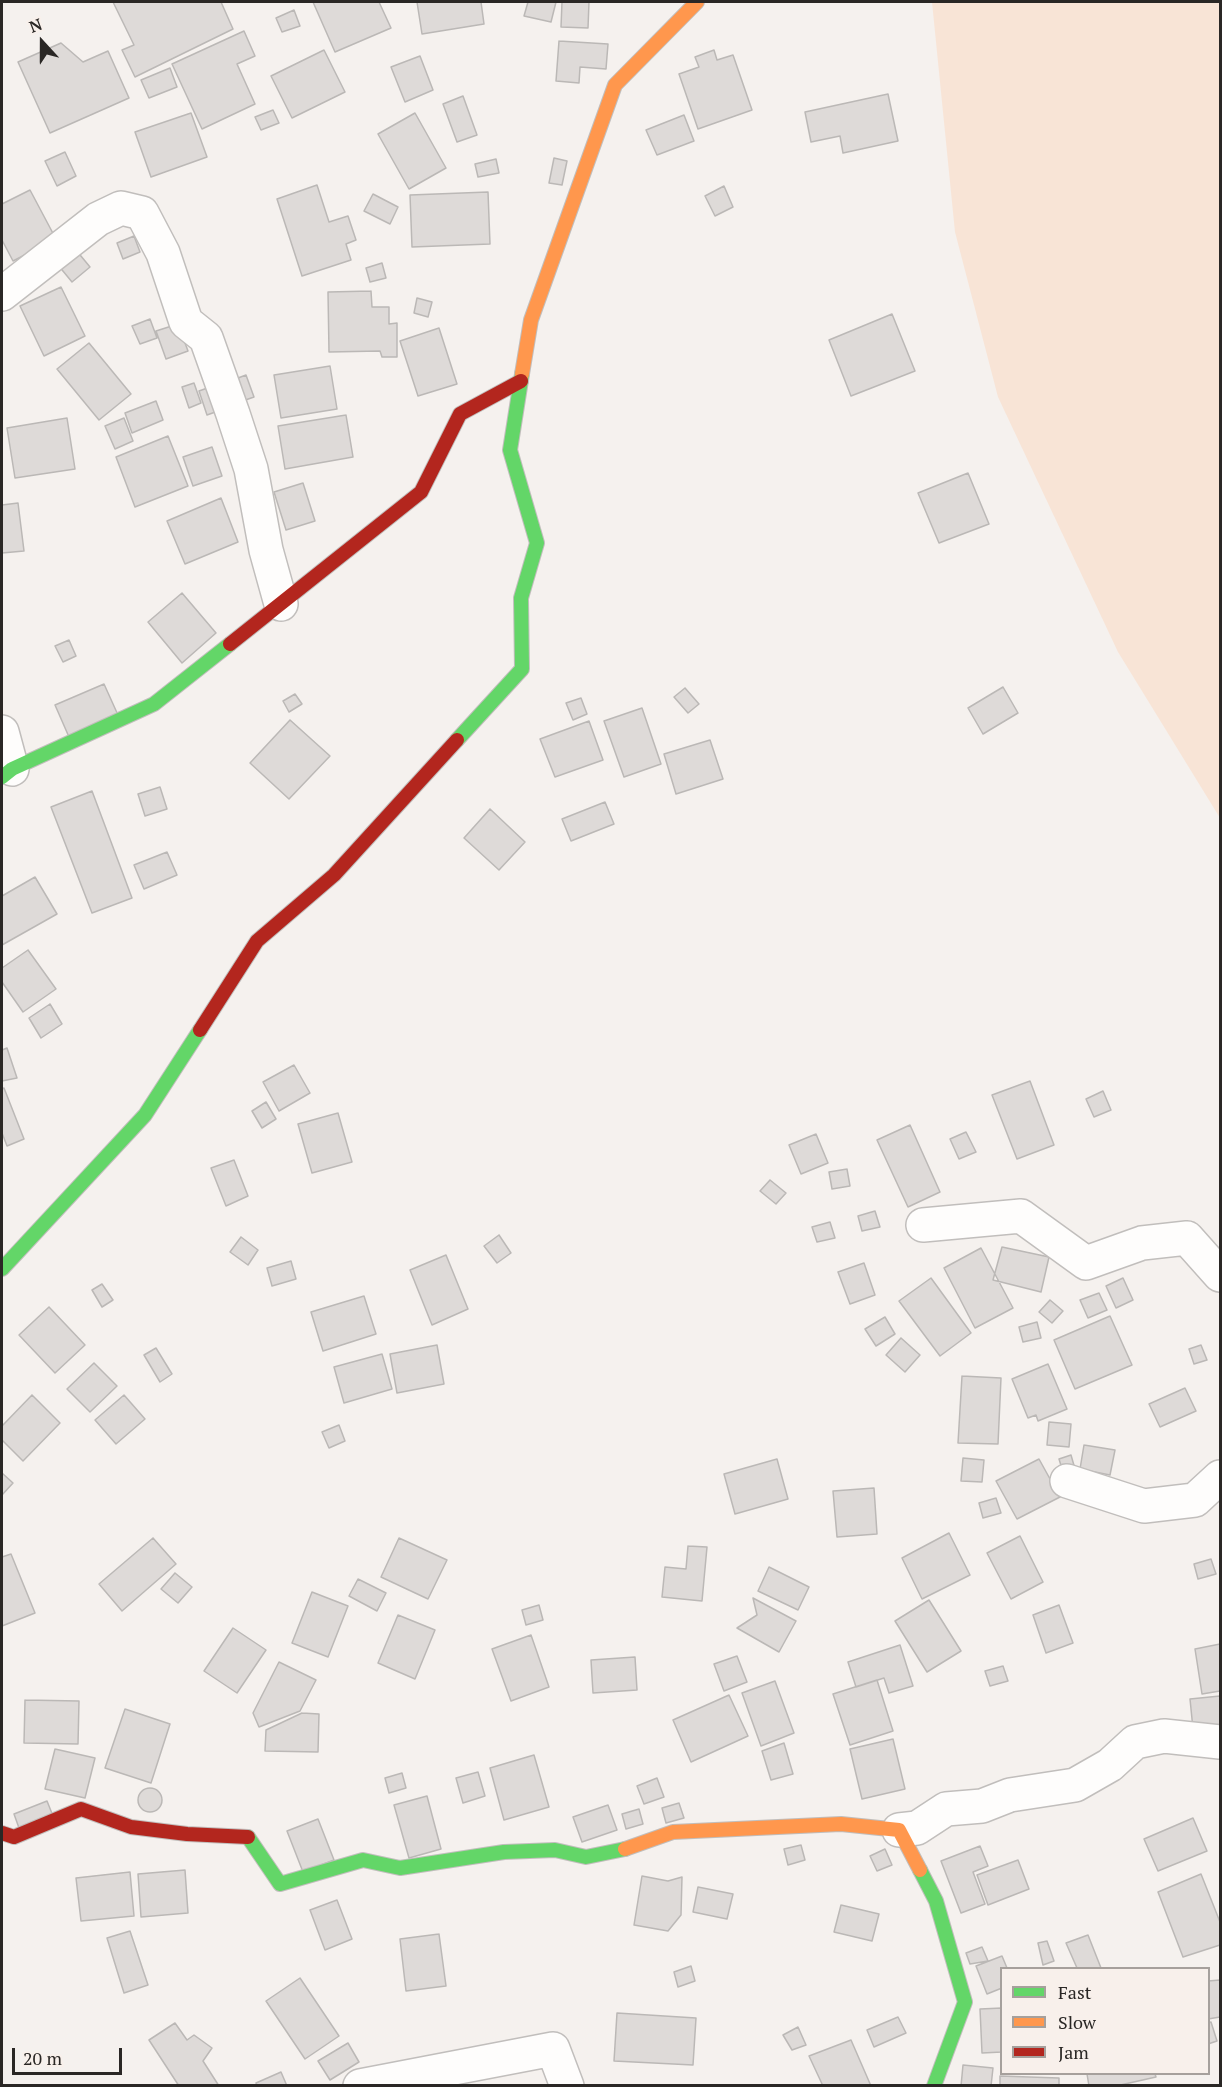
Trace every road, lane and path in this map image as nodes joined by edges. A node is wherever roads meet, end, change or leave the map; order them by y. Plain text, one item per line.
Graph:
1 (697, 2) edge
2 (2, 294) edge
3 (521, 381) junction
4 (281, 604) junction
5 (2, 732) edge
6 (7, 773) edge
7 (923, 1225) dead end
8 (2, 1269) edge
9 (1221, 1275) edge
10 (1221, 1477) edge
11 (1066, 1481) dead end
12 (1221, 1742) edge
13 (899, 1830) junction
14 (2, 1833) edge
15 (366, 2085) edge
16 (567, 2085) edge
17 (934, 2085) edge

1 - 3 street
2 - 4 street
3 - 4 street
3 - 8 street
4 - 6 street
5 - 6 street
7 - 9 street
10 - 11 street
12 - 13 street
13 - 14 street
13 - 17 street
15 - 16 street

